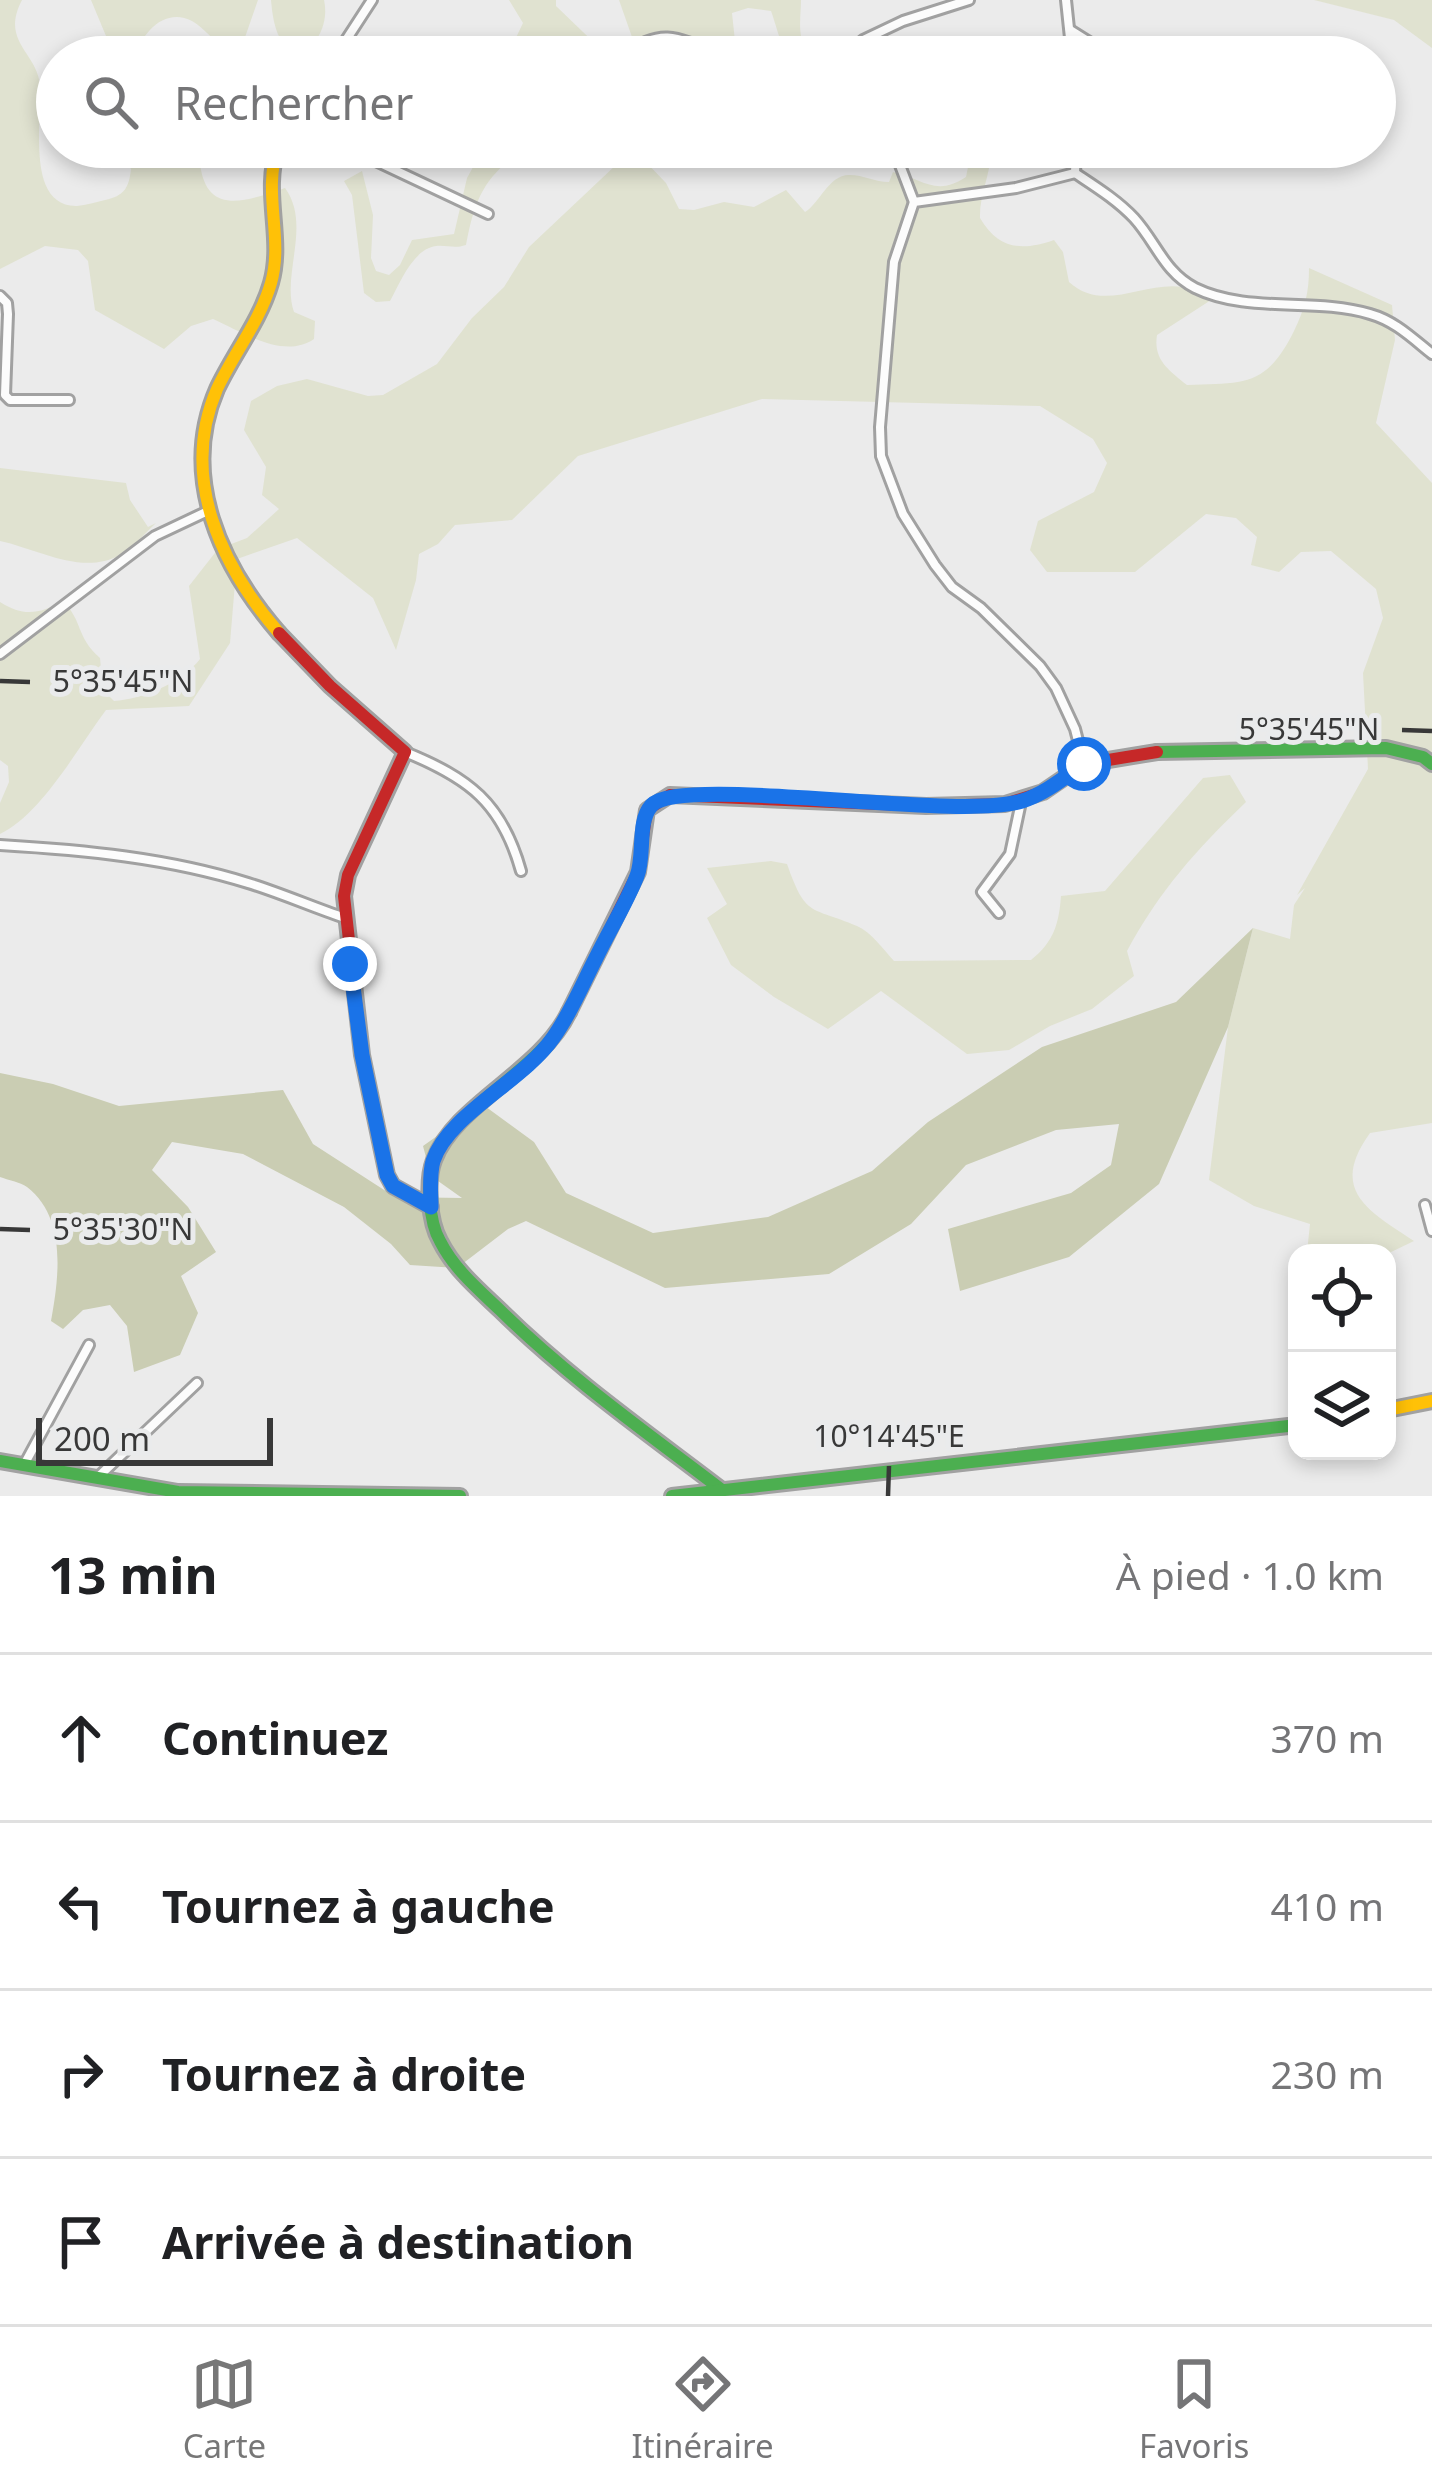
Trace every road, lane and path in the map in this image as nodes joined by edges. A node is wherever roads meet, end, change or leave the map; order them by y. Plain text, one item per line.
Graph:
1 (372, 0) edge
2 (969, 0) edge
3 (1066, 0) edge
4 (1070, 30) junction
5 (349, 36) edge
6 (871, 36) edge
7 (1070, 36) edge
8 (1080, 36) edge
9 (268, 168) edge
10 (391, 168) edge
11 (901, 168) edge
12 (1075, 168) edge
13 (1075, 173) junction
14 (914, 202) junction
15 (488, 214) dead end
16 (0, 296) edge
17 (1432, 354) edge
18 (69, 400) dead end
19 (208, 511) junction
20 (0, 654) edge
21 (405, 752) junction
22 (1084, 764) junction
23 (1432, 764) edge
24 (1021, 802) junction
25 (0, 845) edge
26 (521, 872) dead end
27 (999, 914) dead end
28 (345, 918) junction
29 (1425, 1204) dead end
30 (431, 1207) junction
31 (1432, 1231) edge
32 (89, 1346) dead end
33 (197, 1383) dead end
34 (1432, 1401) edge
35 (1396, 1408) edge
36 (1288, 1426) edge
37 (0, 1461) edge
38 (24, 1466) junction
39 (96, 1479) junction
40 (722, 1490) junction
41 (297, 1494) edge
42 (460, 1496) edge
43 (672, 1496) edge

1 - 5 street
2 - 6 street
3 - 4 street
4 - 7 street
4 - 8 street
9 - 19 street
10 - 15 street
11 - 14 street
12 - 13 street
13 - 14 street
13 - 17 street
14 - 22 street
16 - 18 street
19 - 20 street
19 - 21 street
21 - 26 street
21 - 28 street
22 - 23 street
22 - 24 street
24 - 27 street
24 - 30 street
25 - 28 street
28 - 30 street
29 - 31 street
30 - 40 street
32 - 38 street
33 - 39 street
34 - 35 street
36 - 40 street
37 - 38 street
38 - 39 street
39 - 41 street
40 - 43 street
41 - 42 street

